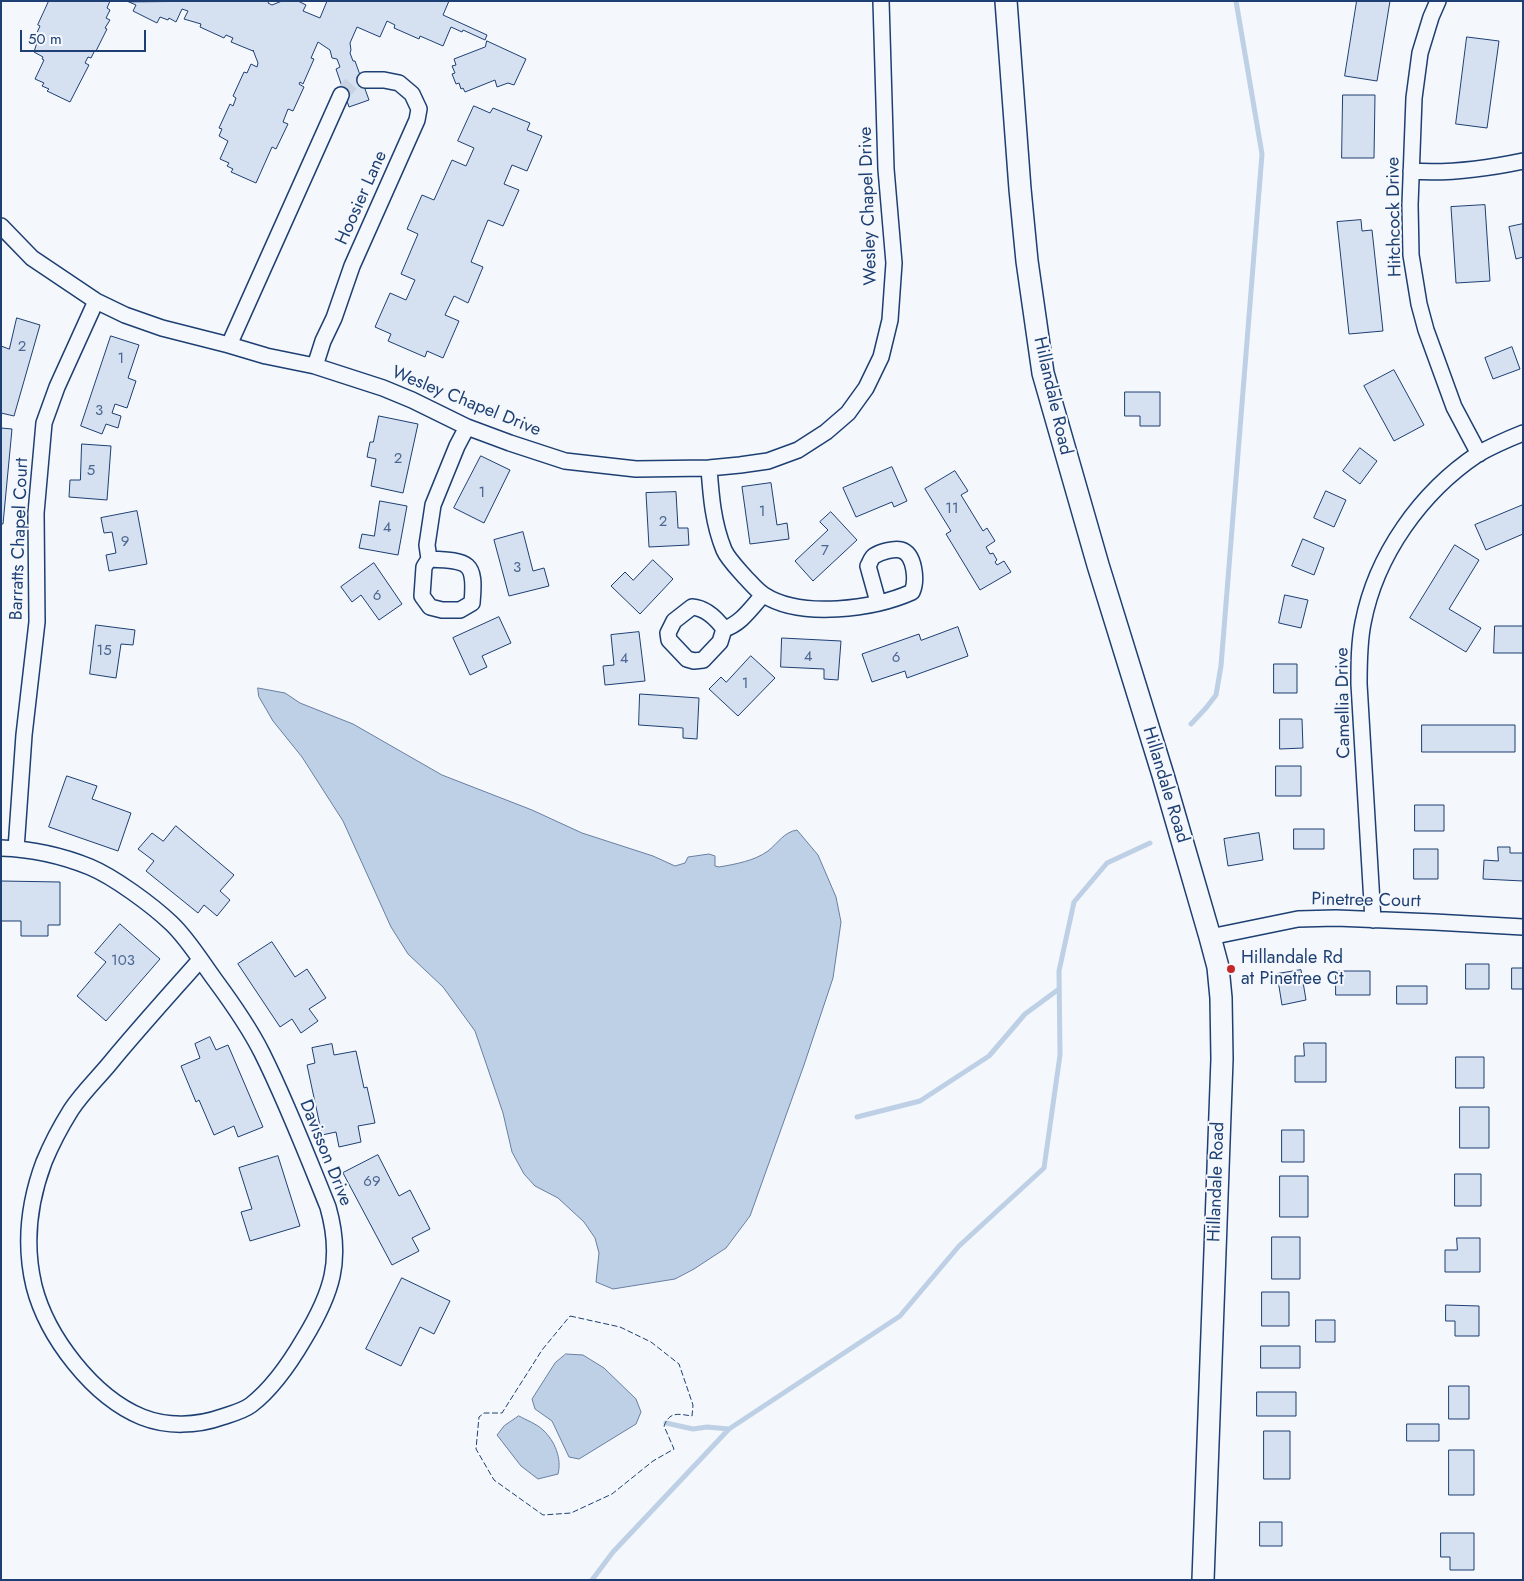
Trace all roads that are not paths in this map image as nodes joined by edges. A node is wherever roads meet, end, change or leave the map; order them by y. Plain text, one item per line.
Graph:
1 (881, 1) edge
2 (1006, 1) edge
3 (1438, 1) edge
4 (365, 80) tunnel mouth
5 (342, 95) tunnel mouth
6 (1523, 161) edge
7 (1411, 171) junction
8 (1, 226) edge
9 (96, 301) junction
10 (229, 345) junction
11 (315, 366) junction
12 (467, 427) junction
13 (1523, 433) edge
14 (1479, 454) junction
15 (709, 468) junction
16 (429, 559) dead end
17 (763, 595) junction
18 (878, 602) dead end
19 (724, 629) dead end
20 (9, 848) edge
21 (1373, 920) junction
22 (1523, 927) edge
23 (1210, 937) junction
24 (200, 960) junction
25 (1203, 1580) edge

1 - 15 street, Wesley Chapel Drive
2 - 23 street, Hillandale Road
3 - 7 street, Hitchcock Drive
4 - 11 street, Hoosier Lane
5 - 10 street
6 - 7 street
7 - 14 street, Hitchcock Drive
8 - 9 street, Wesley Chapel Drive
9 - 10 street, Wesley Chapel Drive
9 - 20 street, Barratts Chapel Court
10 - 11 street, Wesley Chapel Drive
11 - 12 street, Wesley Chapel Drive
12 - 15 street, Wesley Chapel Drive
12 - 16 street
13 - 14 street, Camellia Drive
14 - 21 street, Camellia Drive
15 - 17 street
17 - 18 street
17 - 19 street
20 - 24 street, Davisson Drive
21 - 22 street, Pinetree Court
21 - 23 street, Pinetree Court
23 - 25 street, Hillandale Road
24 - 24 street, Davisson Drive

